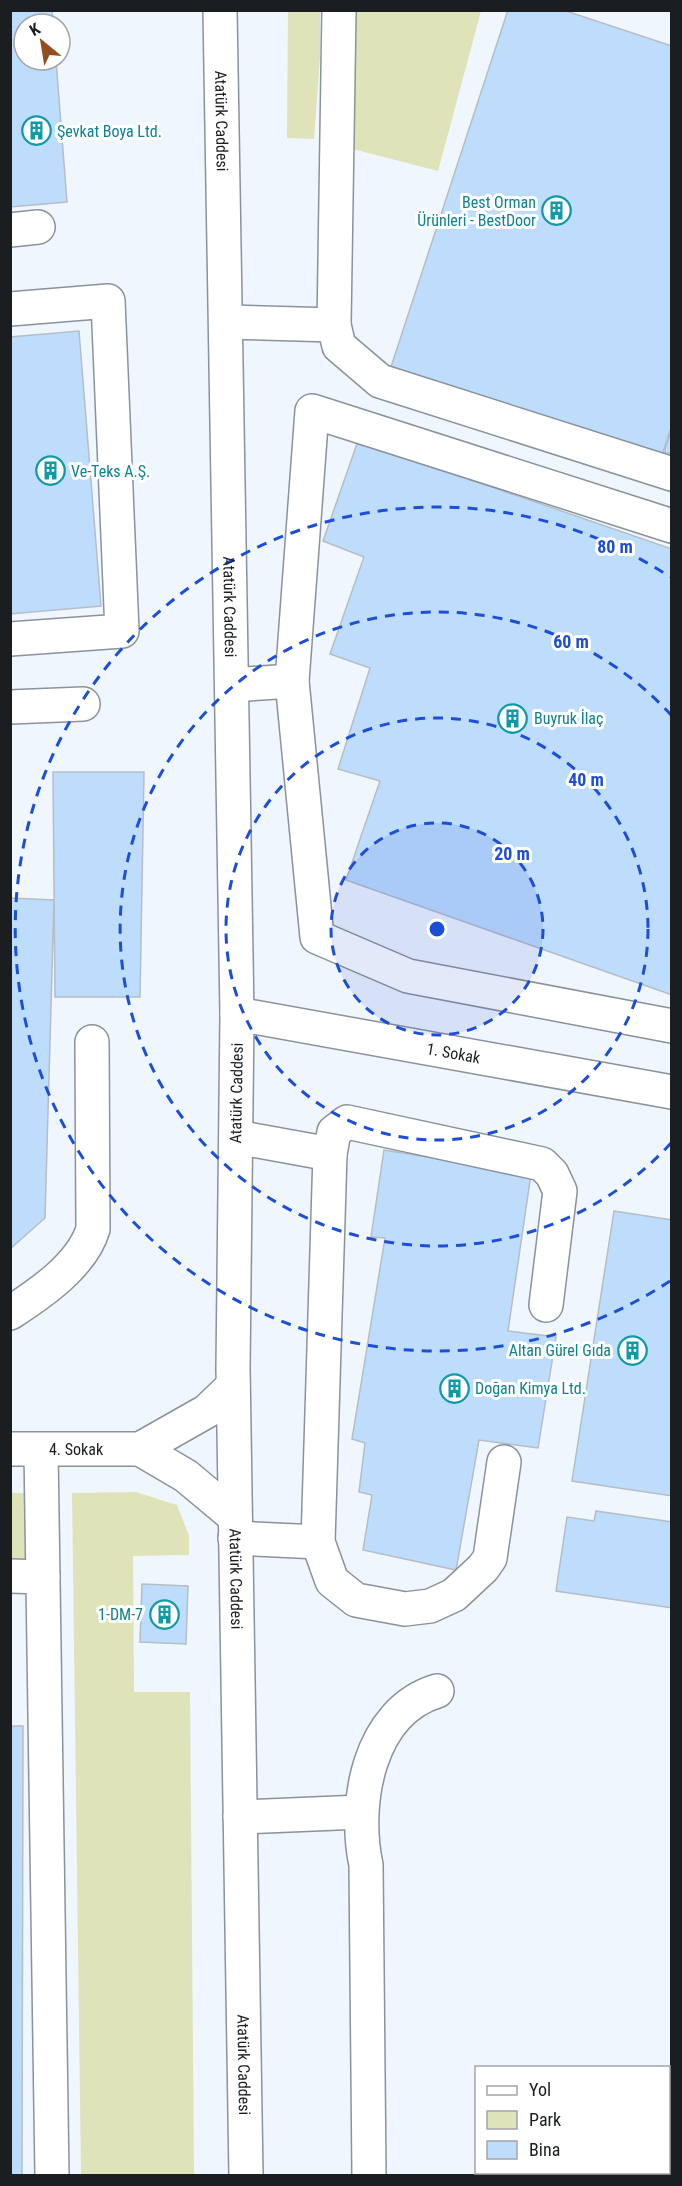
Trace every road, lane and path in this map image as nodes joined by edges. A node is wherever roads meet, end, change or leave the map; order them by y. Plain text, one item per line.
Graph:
1 (220, 10) edge
2 (339, 10) edge
3 (10, 309) edge
4 (227, 322) junction
5 (334, 325) junction
6 (672, 474) edge
7 (672, 526) edge
8 (10, 639) edge
9 (292, 681) junction
10 (232, 685) junction
11 (83, 704) dead end
12 (10, 707) edge
13 (237, 1014) junction
14 (672, 1026) edge
15 (92, 1042) dead end
16 (672, 1092) edge
17 (236, 1137) junction
18 (330, 1154) junction
19 (546, 1305) dead end
20 (10, 1313) edge
21 (233, 1386) junction
22 (26, 1449) edge
23 (140, 1449) junction
24 (504, 1462) dead end
25 (235, 1528) junction
26 (318, 1542) junction
27 (10, 1576) edge
28 (43, 1577) junction
29 (436, 1691) dead end
30 (360, 1812) junction
31 (240, 1817) junction
32 (52, 2175) edge
33 (246, 2175) edge
34 (369, 2175) edge

1 - 4 street, Atatürk Caddesi
2 - 5 street
3 - 8 street
4 - 5 street
4 - 10 street, Atatürk Caddesi
5 - 6 street
7 - 9 street
9 - 10 street
9 - 14 street
10 - 13 street, Atatürk Caddesi
11 - 12 street
13 - 16 street, 1. Sokak
13 - 17 street, Atatürk Caddesi
15 - 20 street
17 - 18 street
17 - 21 street, Atatürk Caddesi
18 - 19 street
18 - 26 street
21 - 23 street
21 - 25 street, Atatürk Caddesi
22 - 23 street, 4. Sokak
22 - 28 street
23 - 25 street
24 - 26 street
25 - 26 street
25 - 31 street, Atatürk Caddesi
27 - 28 street
28 - 32 street
29 - 30 street
30 - 31 street
30 - 34 street
31 - 33 street, Atatürk Caddesi

